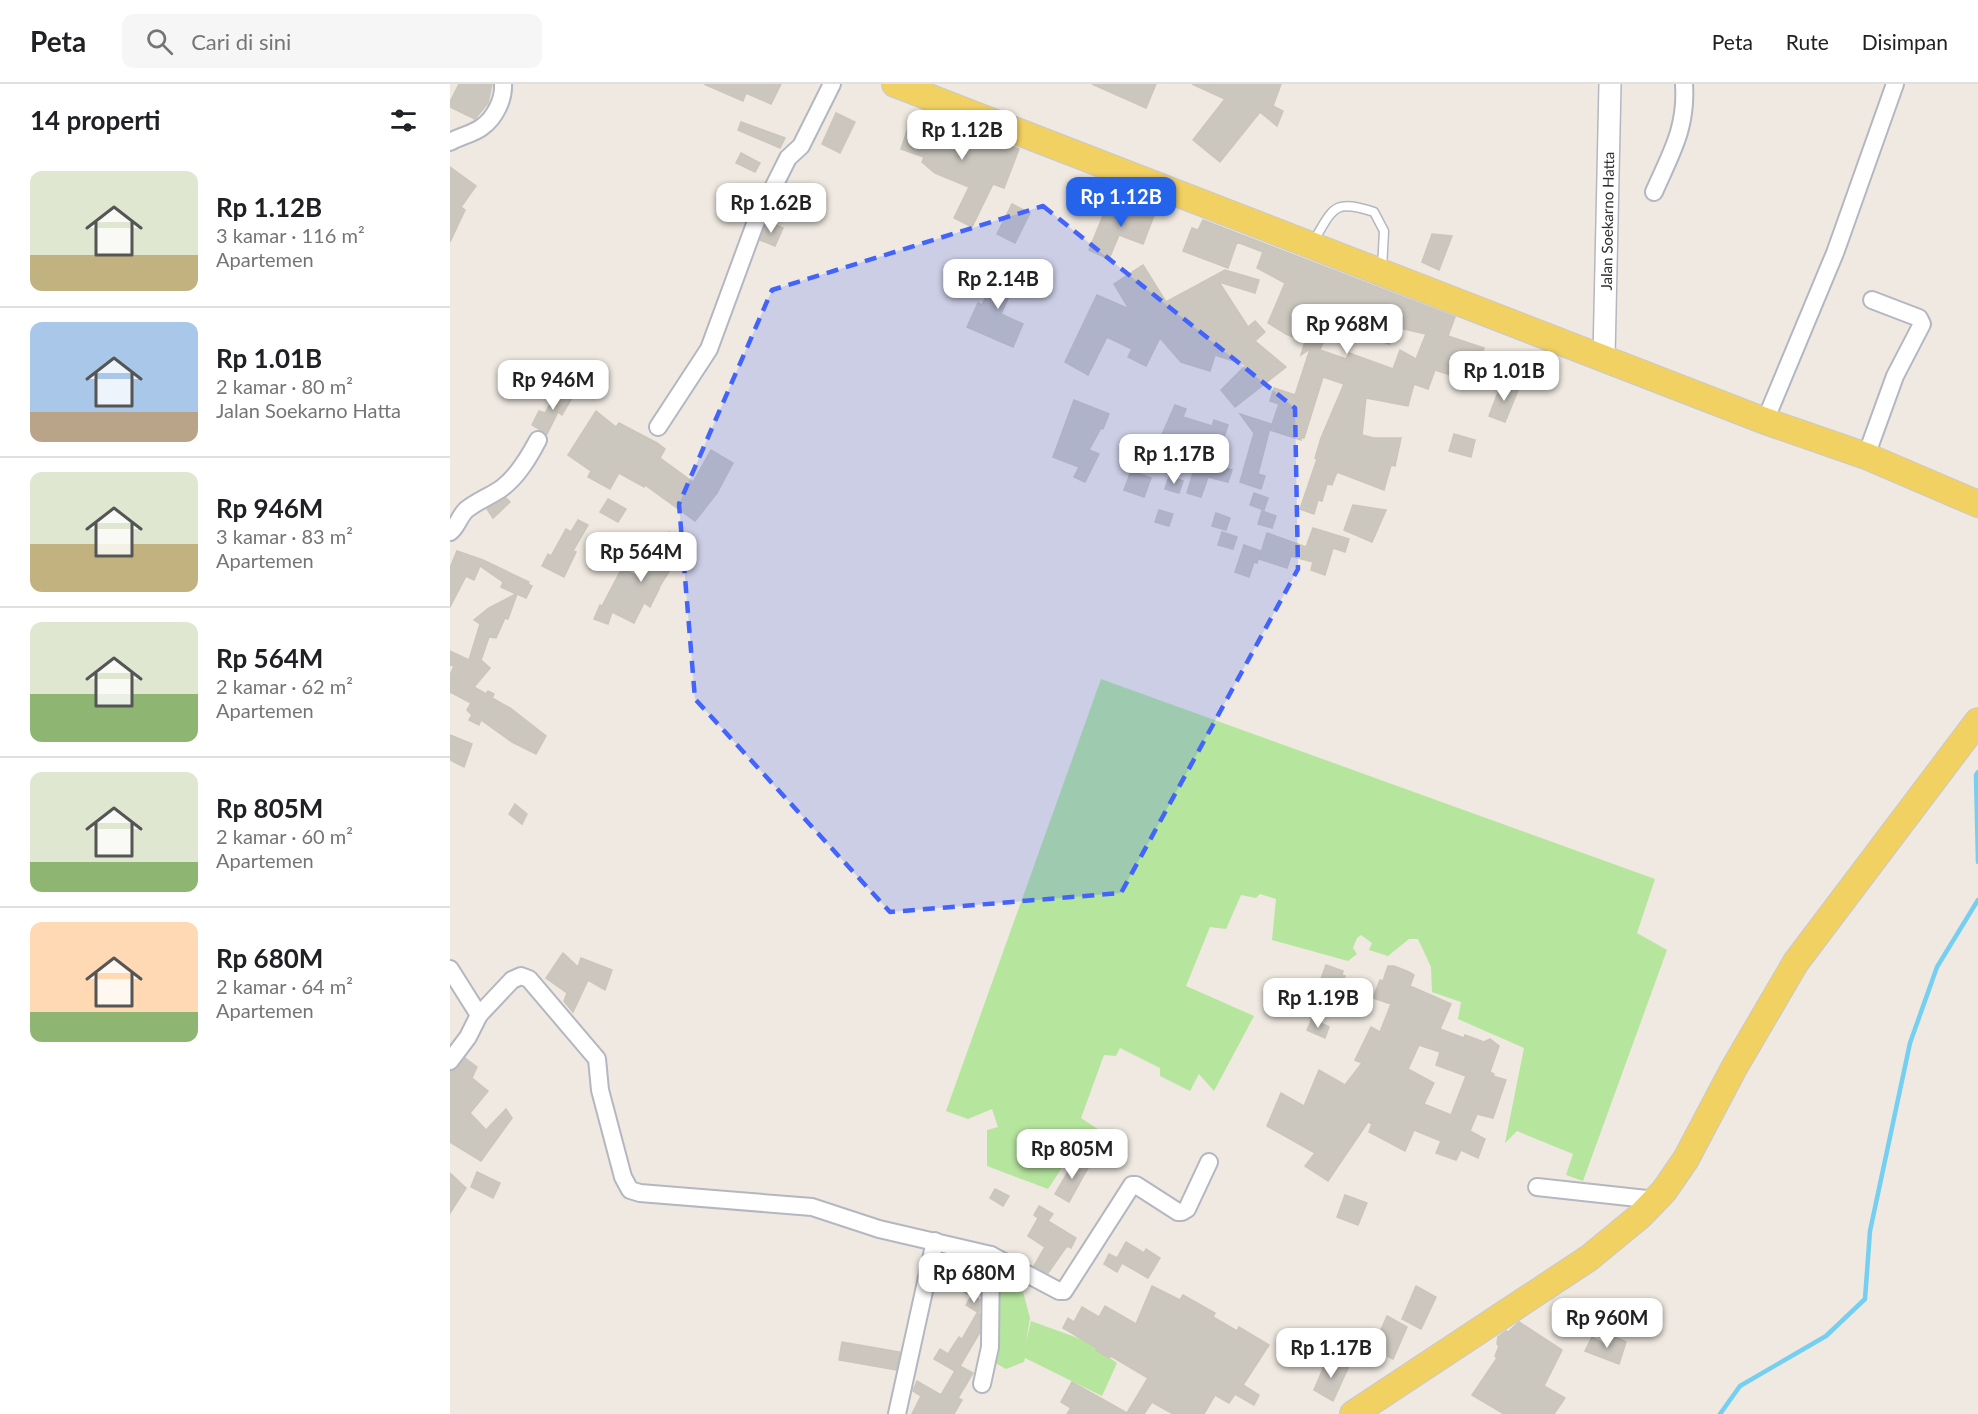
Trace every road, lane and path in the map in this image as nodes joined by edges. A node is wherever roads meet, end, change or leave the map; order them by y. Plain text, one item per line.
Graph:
1 (503, 84) edge
2 (832, 84) edge
3 (895, 84) edge
4 (1610, 84) edge
5 (1684, 84) edge
6 (1895, 84) edge
7 (450, 142) edge
8 (1654, 192) dead end
9 (1311, 245) junction
10 (1382, 272) junction
11 (1872, 300) dead end
12 (1604, 357) junction
13 (1765, 420) junction
14 (658, 427) dead end
15 (538, 440) dead end
16 (1866, 456) junction
17 (1976, 498) edge
18 (450, 532) edge
19 (1978, 721) edge
20 (450, 969) edge
21 (479, 1015) junction
22 (450, 1061) edge
23 (1209, 1162) dead end
24 (1537, 1187) dead end
25 (1656, 1200) junction
26 (935, 1241) junction
27 (991, 1255) junction
28 (982, 1384) dead end
29 (897, 1414) edge
30 (1353, 1414) edge

1 - 7 street
2 - 14 street
3 - 9 main road
4 - 12 street, Jalan Soekarno Hatta
5 - 8 street
6 - 13 street
9 - 10 main road
9 - 10 lane
10 - 12 main road
11 - 16 street
12 - 13 main road
13 - 16 main road
15 - 18 street
16 - 17 main road
19 - 25 main road
20 - 21 street
21 - 22 street
21 - 26 street
23 - 27 street
24 - 25 street
25 - 30 main road
26 - 27 street
26 - 29 street
27 - 28 street

